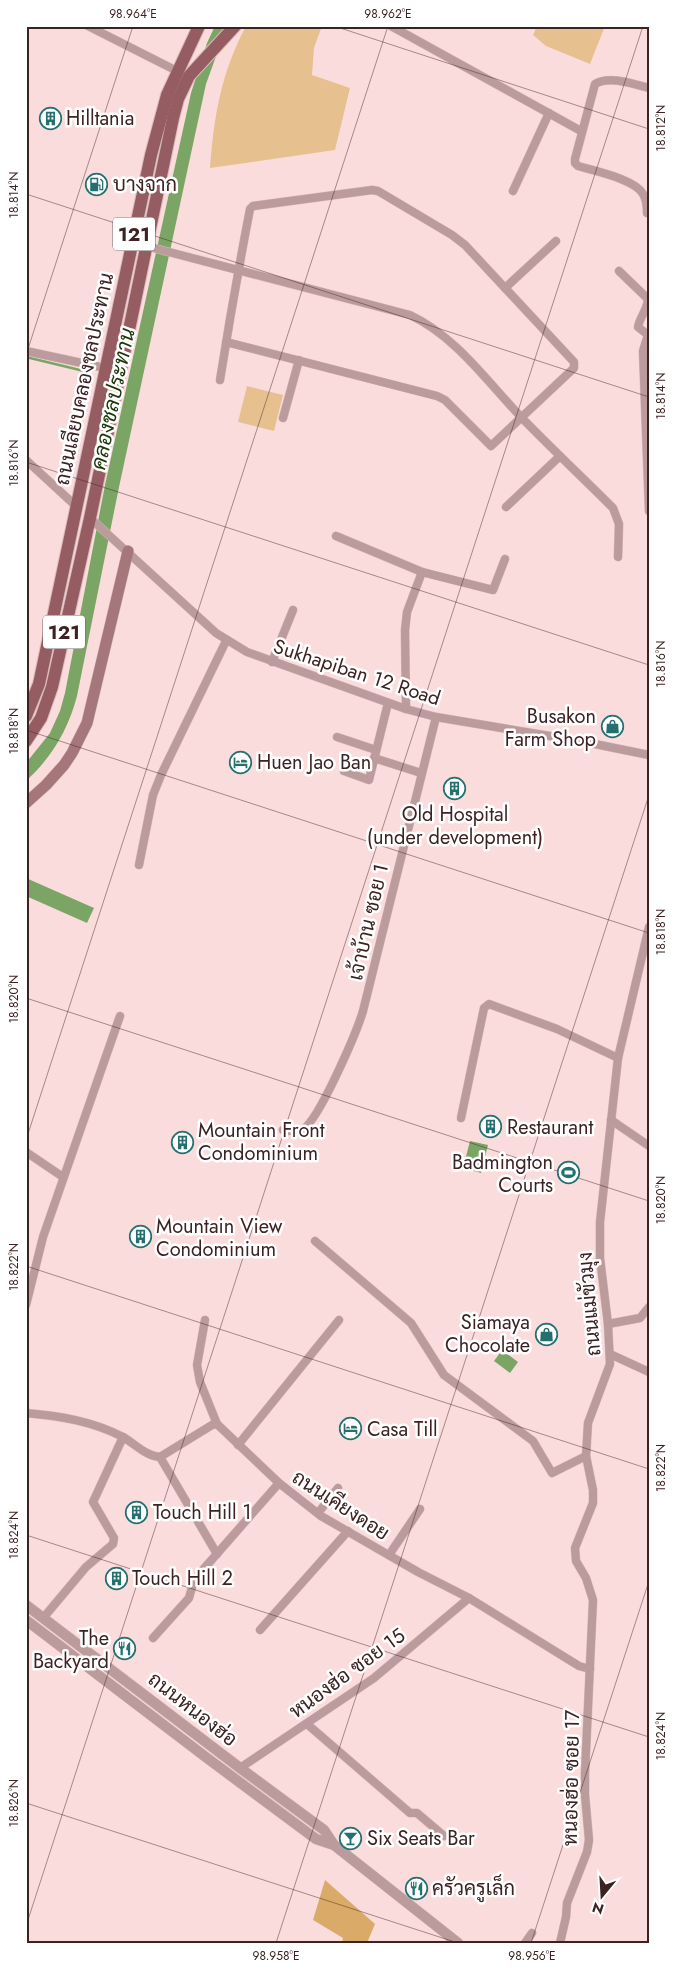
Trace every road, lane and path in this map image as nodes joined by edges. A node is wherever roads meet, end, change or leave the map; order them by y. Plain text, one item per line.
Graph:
1 (88, 26) edge
2 (200, 26) edge
3 (391, 26) edge
4 (234, 28) edge
5 (177, 72) junction
6 (649, 88) edge
7 (549, 113) junction
8 (581, 131) junction
9 (513, 191) dead end
10 (648, 213) dead end
11 (556, 241) dead end
12 (146, 246) junction
13 (239, 269) junction
14 (619, 271) dead end
15 (505, 288) junction
16 (648, 335) edge
17 (226, 342) junction
18 (26, 351) edge
19 (299, 360) junction
20 (105, 368) junction
21 (220, 380) dead end
22 (522, 417) junction
23 (284, 418) dead end
24 (560, 456) junction
25 (102, 458) junction
26 (26, 460) edge
27 (78, 500) junction
28 (506, 508) dead end
29 (649, 511) edge
30 (90, 518) junction
31 (71, 536) junction
32 (336, 536) dead end
33 (84, 541) junction
34 (125, 549) junction
35 (618, 557) dead end
36 (506, 559) dead end
37 (422, 572) junction
38 (292, 610) dead end
39 (226, 641) junction
40 (272, 662) junction
41 (388, 703) junction
42 (406, 709) junction
43 (26, 716) edge
44 (436, 717) junction
45 (337, 737) dead end
46 (26, 741) edge
47 (375, 754) junction
48 (649, 754) edge
49 (344, 771) dead end
50 (421, 772) junction
51 (26, 803) edge
52 (139, 865) dead end
53 (649, 927) edge
54 (120, 1016) dead end
55 (618, 1058) junction
56 (461, 1118) dead end
57 (611, 1120) junction
58 (283, 1130) dead end
59 (649, 1146) edge
60 (26, 1152) edge
61 (63, 1177) junction
62 (314, 1241) dead end
63 (26, 1305) edge
64 (649, 1307) edge
65 (205, 1320) dead end
66 (339, 1320) dead end
67 (608, 1324) junction
68 (610, 1354) junction
69 (649, 1372) edge
70 (26, 1413) edge
71 (217, 1424) junction
72 (123, 1437) junction
73 (238, 1445) junction
74 (586, 1456) junction
75 (160, 1457) junction
76 (279, 1483) junction
77 (338, 1488) dead end
78 (420, 1509) dead end
79 (318, 1513) junction
80 (348, 1531) junction
81 (217, 1554) junction
82 (389, 1555) junction
83 (469, 1598) junction
84 (26, 1605) edge
85 (40, 1614) junction
86 (30, 1622) edge
87 (260, 1630) dead end
88 (153, 1638) dead end
89 (590, 1669) junction
90 (307, 1724) junction
91 (203, 1740) junction
92 (196, 1749) junction
93 (240, 1768) junction
94 (444, 1836) dead end
95 (334, 1845) junction
96 (532, 1933) dead end
97 (458, 1943) edge
98 (525, 1943) edge
99 (560, 1943) edge

1 - 5 street
2 - 5 main road, ถนนเลียบคลองชลประทาน / 121
3 - 7 street
4 - 12 main road, ถนนเลียบคลองชลประทาน / 121
5 - 20 main road, ถนนเลียบคลองชลประทาน / 121
6 - 8 street
7 - 8 street
7 - 9 street
8 - 10 street
11 - 15 street
12 - 13 street
12 - 25 main road, ถนนเลียบคลองชลประทาน / 121
13 - 15 street
13 - 17 street
13 - 22 street
14 - 16 street
15 - 22 street
16 - 29 street
17 - 19 street
17 - 21 street
18 - 20 street
19 - 22 street
19 - 23 street
20 - 27 main road, ถนนเลียบคลองชลประทาน / 121
22 - 24 street
24 - 28 street
24 - 35 street
25 - 27 main road
25 - 30 main road, ถนนเลียบคลองชลประทาน / 121
26 - 27 street
27 - 31 main road, ถนนเลียบคลองชลประทาน / 121
30 - 33 main road, ถนนเลียบคลองชลประทาน / 121
30 - 34 street, Sukhapiban 12 Road
31 - 33 main road
31 - 43 main road, ถนนเลียบคลองชลประทาน / 121
32 - 37 street
33 - 46 main road, ถนนเลียบคลองชลประทาน / 121
34 - 39 street, Sukhapiban 12 Road
34 - 51 main road
36 - 37 street
37 - 42 street
38 - 40 street
39 - 40 street, Sukhapiban 12 Road
39 - 52 street
40 - 41 street, Sukhapiban 12 Road
41 - 42 street, Sukhapiban 12 Road
41 - 47 street
42 - 44 street, Sukhapiban 12 Road
44 - 48 street, Sukhapiban 12 Road
44 - 50 street, เจ้าบ้าน ซอย 1
45 - 47 street
47 - 49 street
47 - 50 street
50 - 58 street, เจ้าบ้าน ซอย 1
53 - 55 street, ถนนแม่ขัวมุง
54 - 61 street
55 - 56 street
55 - 57 street, ถนนแม่ขัวมุง
57 - 59 street
57 - 67 street, ถนนแม่ขัวมุง
60 - 61 street
61 - 63 street
62 - 74 street
64 - 67 street
65 - 71 street
66 - 73 street
67 - 68 street, ถนนแม่ขัวมุง
68 - 69 street
68 - 74 street, ถนนแม่ขัวมุง
70 - 72 street
71 - 73 street, ถนนเคียงดอย
71 - 75 street
72 - 75 street
72 - 85 street
73 - 76 street, ถนนเคียงดอย
74 - 89 street, ถนนแม่ขัวมุง
75 - 81 street
76 - 79 street, ถนนเคียงดอย
76 - 81 street
77 - 79 street
78 - 82 street
79 - 80 street, ถนนเคียงดอย
80 - 82 street, ถนนเคียงดอย
80 - 87 street
81 - 88 street
82 - 83 street, ถนนเคียงดอย
83 - 89 street, ถนนเคียงดอย
83 - 90 street, หนองฮ่อ ซอย 15
84 - 85 street, ถนนหนองฮ่อ
85 - 86 street
85 - 91 street, ถนนหนองฮ่อ
86 - 92 street, ถนนหนองฮ่อ
89 - 99 street, หนองฮ่อ ซอย 17
90 - 93 street, หนองฮ่อ ซอย 15
90 - 94 street
91 - 92 street
91 - 93 street, ถนนหนองฮ่อ
92 - 95 street, ถนนหนองฮ่อ
93 - 95 street, ถนนหนองฮ่อ
95 - 97 street, ถนนหนองฮ่อ
96 - 98 street

